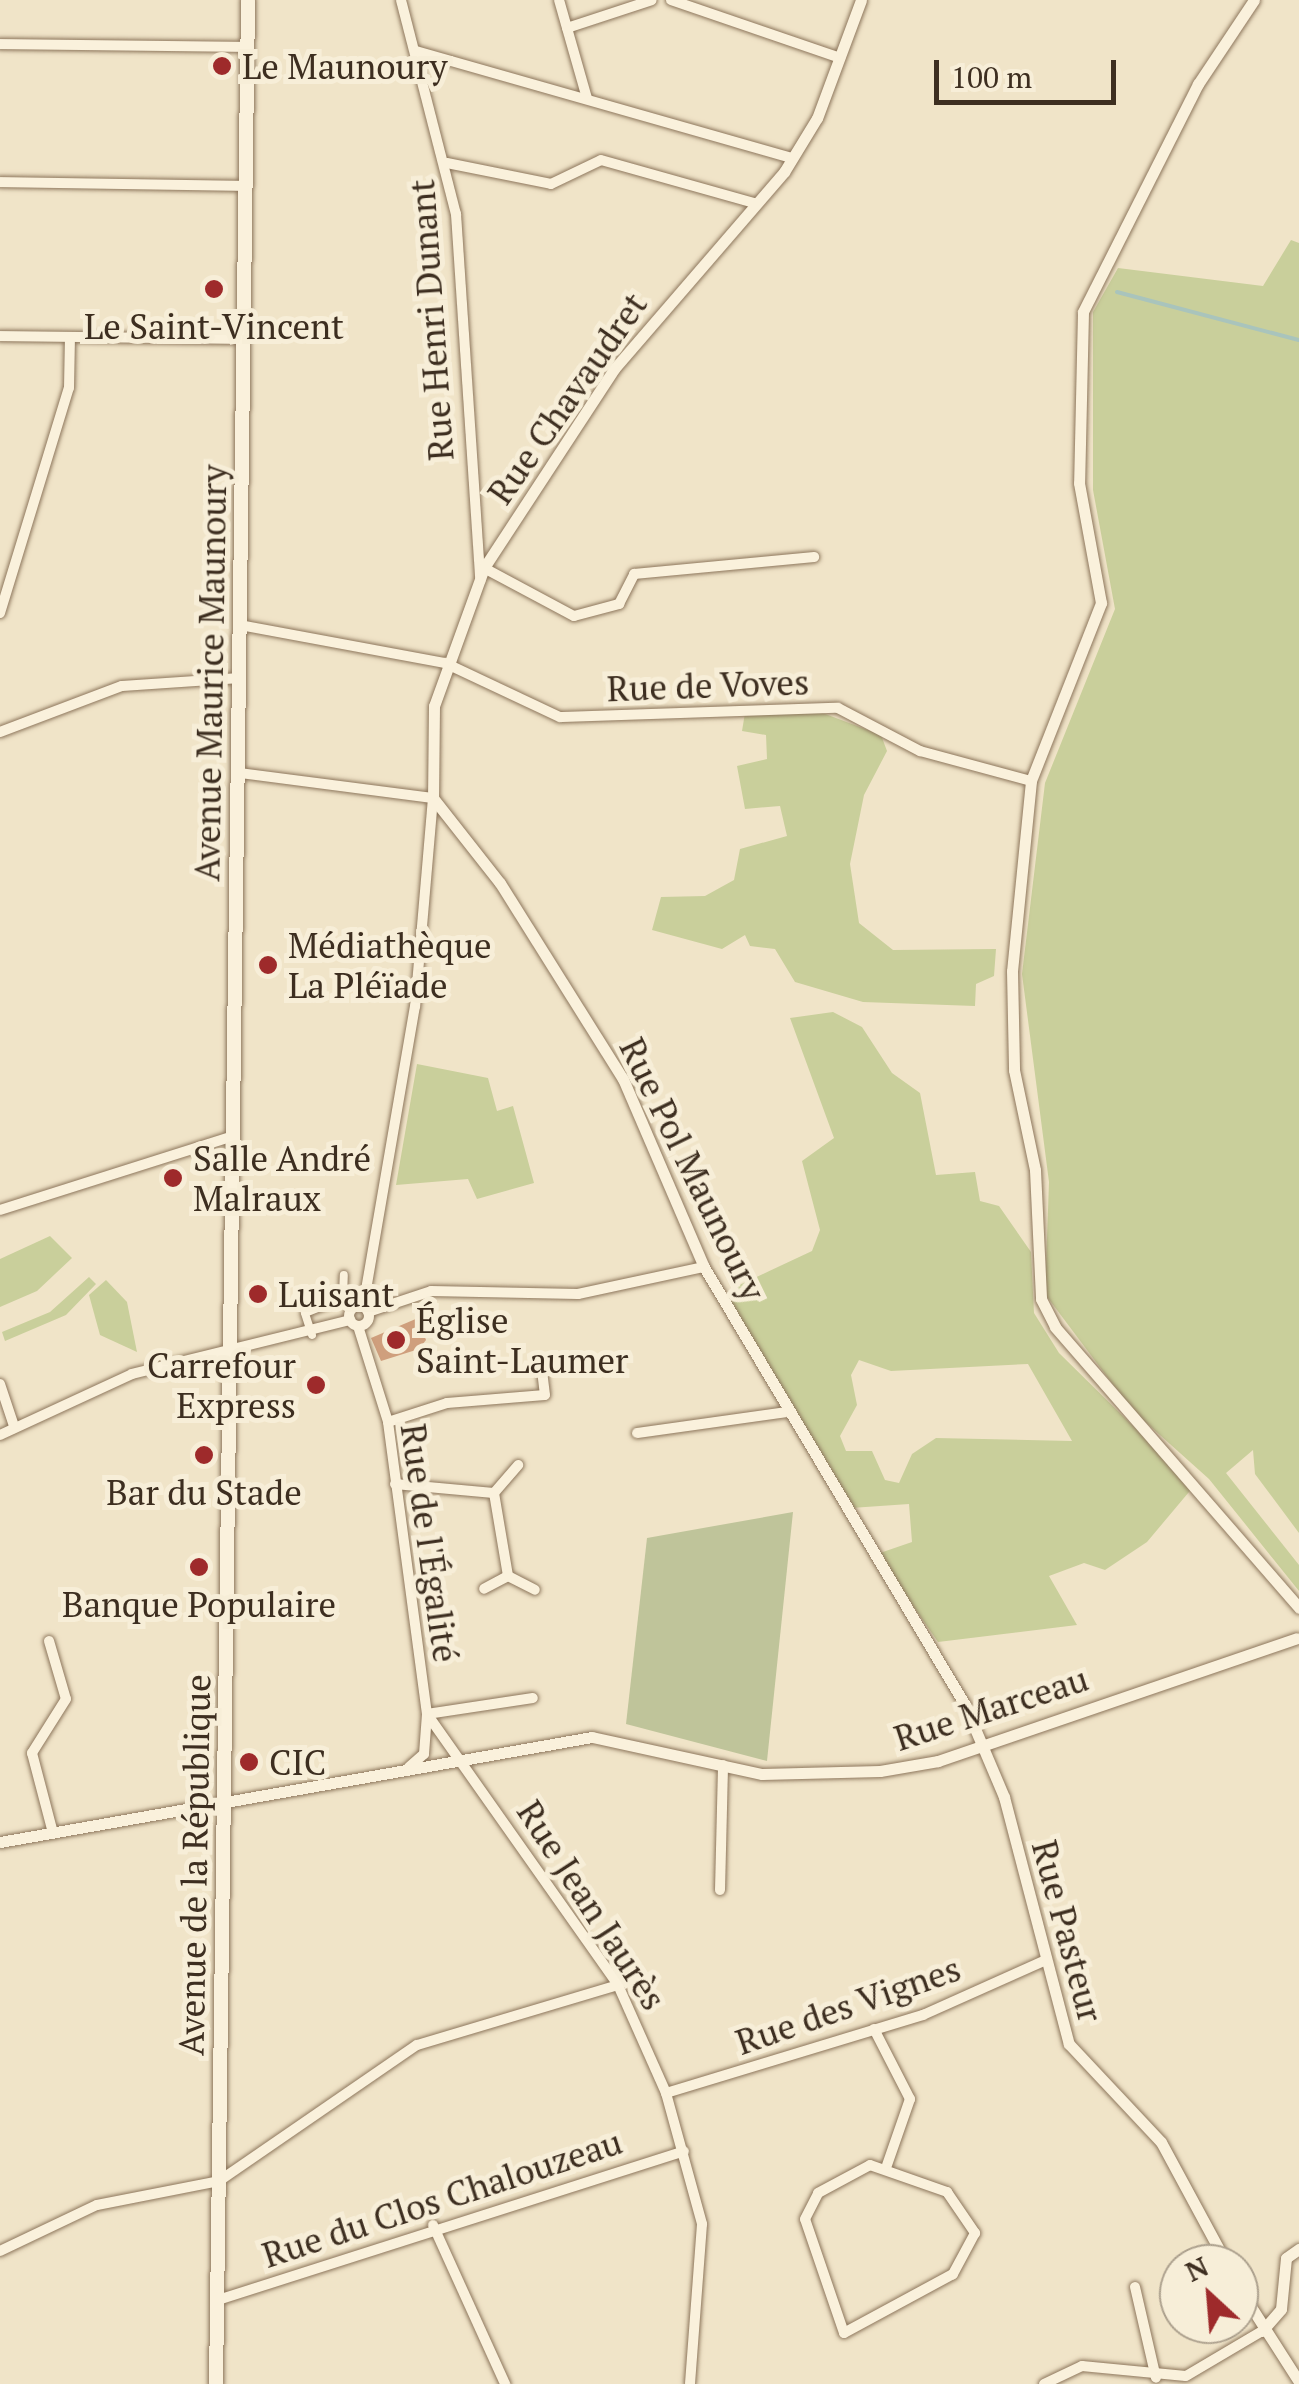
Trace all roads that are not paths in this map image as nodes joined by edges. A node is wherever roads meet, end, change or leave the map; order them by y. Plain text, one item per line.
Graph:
1 (248, 0) edge
2 (401, 0) edge
3 (559, 0) edge
4 (652, 0) edge
5 (672, 0) edge
6 (862, 0) edge
7 (1254, 0) edge
8 (567, 28) junction
9 (0, 44) edge
10 (248, 48) junction
11 (416, 52) junction
12 (838, 63) junction
13 (588, 98) junction
14 (792, 158) junction
15 (447, 162) junction
16 (0, 182) edge
17 (246, 186) junction
18 (754, 203) junction
19 (0, 336) edge
20 (70, 337) junction
21 (244, 340) junction
22 (814, 557) dead end
23 (482, 574) junction
24 (5, 576) edge
25 (0, 613) edge
26 (240, 625) junction
27 (445, 663) junction
28 (240, 678) junction
29 (0, 732) edge
30 (240, 773) junction
31 (1031, 781) junction
32 (434, 798) junction
33 (234, 1136) junction
34 (0, 1210) edge
35 (704, 1267) junction
36 (344, 1275) dead end
37 (366, 1309) junction
38 (354, 1323) junction
39 (312, 1335) junction
40 (230, 1347) junction
41 (540, 1362) dead end
42 (0, 1384) edge
43 (786, 1412) junction
44 (388, 1422) junction
45 (14, 1426) junction
46 (637, 1433) dead end
47 (0, 1435) edge
48 (518, 1465) dead end
49 (395, 1484) junction
50 (494, 1492) junction
51 (508, 1576) junction
52 (484, 1589) dead end
53 (536, 1590) dead end
54 (1299, 1608) edge
55 (1298, 1635) edge
56 (49, 1641) dead end
57 (533, 1698) dead end
58 (427, 1714) junction
59 (984, 1744) junction
60 (460, 1756) junction
61 (723, 1766) junction
62 (409, 1767) junction
63 (224, 1804) junction
64 (53, 1833) junction
65 (0, 1842) edge
66 (720, 1890) dead end
67 (1044, 1961) junction
68 (618, 1985) junction
69 (874, 2029) junction
70 (666, 2093) junction
71 (684, 2151) junction
72 (888, 2164) junction
73 (219, 2180) junction
74 (433, 2225) junction
75 (1215, 2244) edge
76 (1299, 2249) edge
77 (0, 2251) edge
78 (1135, 2287) dead end
79 (218, 2300) junction
80 (1259, 2326) edge
81 (1262, 2332) junction
82 (1156, 2378) junction
83 (1299, 2382) edge
84 (216, 2384) edge
85 (505, 2384) edge
86 (690, 2384) edge
87 (1044, 2384) edge

1 - 10 main road, Avenue Maurice Maunoury
2 - 11 street, Rue Henri Dunant
3 - 8 street
4 - 8 street
5 - 12 street
6 - 12 street, Rue Chavaudret
7 - 31 street
8 - 13 street
9 - 10 street
10 - 17 main road, Avenue Maurice Maunoury
11 - 13 street
11 - 15 street, Rue Henri Dunant
12 - 14 street, Rue Chavaudret
13 - 14 street
14 - 18 street, Rue Chavaudret
15 - 18 street
15 - 23 street, Rue Henri Dunant
16 - 17 street
17 - 21 main road, Avenue Maurice Maunoury
18 - 23 street, Rue Chavaudret
19 - 20 street
20 - 21 street
20 - 24 street
21 - 26 main road, Avenue Maurice Maunoury
22 - 23 street
23 - 27 street, Rue Chavaudret
24 - 25 street
26 - 27 street, Rue de Voves
26 - 28 main road, Avenue Maurice Maunoury
27 - 31 street, Rue de Voves
27 - 32 street, Rue Chavaudret
28 - 29 street
28 - 30 main road, Avenue Maurice Maunoury
30 - 32 street
30 - 33 main road, Avenue Maurice Maunoury
31 - 54 street
32 - 35 street, Rue Pol Maunoury
32 - 37 street
33 - 34 street
33 - 40 main road, Avenue Maurice Maunoury
35 - 37 street
35 - 43 street, Rue Pol Maunoury
36 - 39 street
37 - 38 street
38 - 39 street
38 - 44 street, Rue de l'Égalité
39 - 40 street
40 - 45 street
40 - 63 main road, Avenue de la République
41 - 44 street
42 - 45 street
43 - 46 street
43 - 59 street, Rue Pol Maunoury
44 - 49 street, Rue de l'Égalité
45 - 47 street
48 - 50 street
49 - 50 street
49 - 58 street, Rue de l'Égalité
50 - 51 street
51 - 52 street
51 - 53 street
55 - 59 street, Rue Marceau
56 - 64 street
57 - 58 street
58 - 60 street, Rue de l'Égalité
58 - 62 street, Rue de l'Égalité
59 - 61 street, Rue Marceau
59 - 67 street, Rue Pasteur
60 - 61 street, Rue Marceau
60 - 62 street, Rue Marceau
60 - 68 street, Rue Jean Jaurès
61 - 66 street
62 - 63 street, Rue Marceau
63 - 64 street, Rue Marceau
63 - 73 main road, Avenue de la République
64 - 65 street, Rue Marceau
67 - 69 street, Rue des Vignes
67 - 75 street, Rue Pasteur
68 - 70 street, Rue Jean Jaurès
68 - 73 street
69 - 70 street, Rue des Vignes
69 - 72 street
70 - 71 street, Rue Jean Jaurès
71 - 74 street, Rue du Clos Chalouzeau
71 - 86 street, Rue Jean Jaurès
72 - 72 street
73 - 77 street
73 - 79 main road, Avenue de la République
74 - 79 street, Rue du Clos Chalouzeau
74 - 85 street
76 - 81 street
78 - 82 street
79 - 84 main road, Avenue de la République
80 - 81 street
81 - 82 street
81 - 83 street
82 - 87 street

